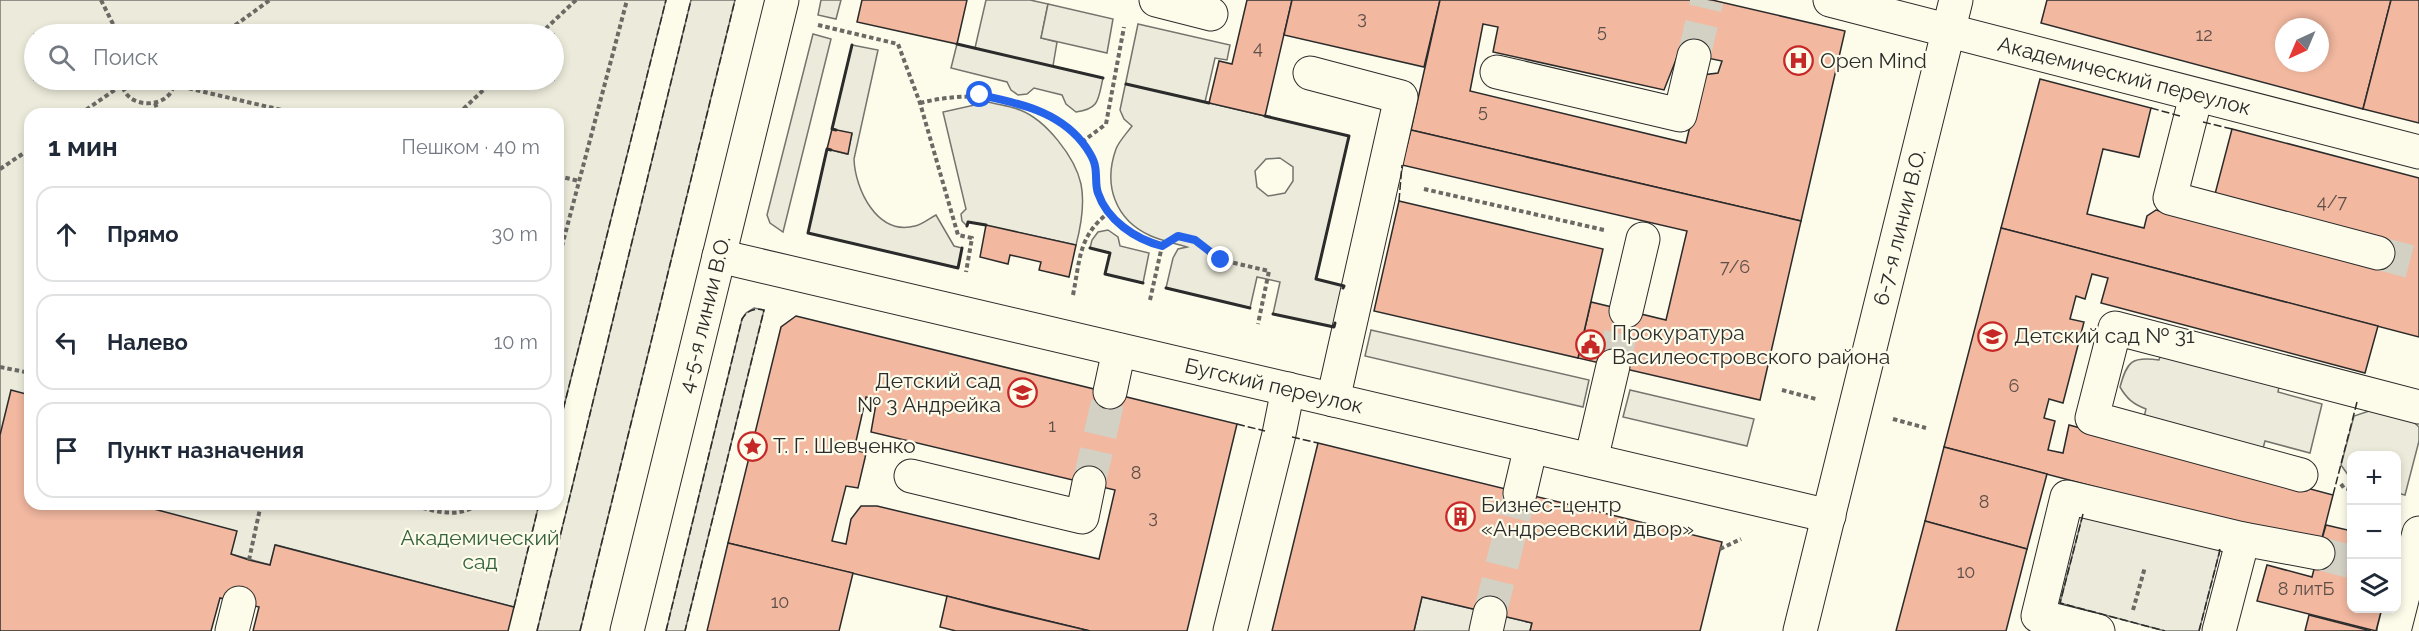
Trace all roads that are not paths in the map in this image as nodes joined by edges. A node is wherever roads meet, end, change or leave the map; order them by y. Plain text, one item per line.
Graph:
1 (1156, 0) edge
2 (1830, 0) edge
3 (1956, 0) edge
4 (781, 7) edge
5 (1211, 14) dead end
6 (1948, 31) junction
7 (1694, 56) tunnel mouth
8 (1497, 72) dead end
9 (1310, 73) dead end
10 (2196, 96) junction
11 (2419, 152) edge
12 (1642, 239) road end
13 (2378, 253) tunnel mouth
14 (719, 256) junction
15 (1626, 311) tunnel mouth
16 (1119, 350) junction
17 (1613, 366) tunnel mouth
18 (1288, 389) junction
19 (1110, 392) tunnel mouth
20 (1333, 400) junction
21 (2419, 406) edge
22 (1531, 447) junction
23 (1591, 460) junction
24 (2301, 475) dead end
25 (911, 476) dead end
26 (1089, 483) tunnel mouth
27 (1520, 493) tunnel mouth
28 (1829, 516) junction
29 (2419, 533) edge
30 (2243, 539) junction
31 (2318, 554) tunnel mouth
32 (2408, 572) edge
33 (627, 631) edge
34 (1230, 631) edge
35 (1800, 631) edge
36 (2098, 631) edge
37 (2219, 631) edge
38 (2394, 631) edge

1 - 5 street
2 - 6 street, Академический переулок
3 - 6 street, 6-7-я линии В.О.
4 - 14 street, 4-5-я линии В.О.
6 - 10 street, Академический переулок
6 - 28 street, 6-7-я линии В.О.
7 - 8 street
9 - 20 street
10 - 11 street, Академический переулок
10 - 13 street
12 - 15 street
14 - 16 street, Бугский переулок
14 - 33 street, 4-5-я линии В.О.
16 - 18 street, Бугский переулок
16 - 19 street
17 - 23 street
18 - 20 street, Бугский переулок
18 - 34 street
20 - 22 street, Бугский переулок
21 - 24 street
22 - 23 street, Бугский переулок
22 - 27 street
23 - 28 street, Бугский переулок
25 - 26 street
28 - 35 street, 6-7-я линии В.О.
29 - 32 street
30 - 31 street
30 - 36 street
30 - 37 street
32 - 38 street

